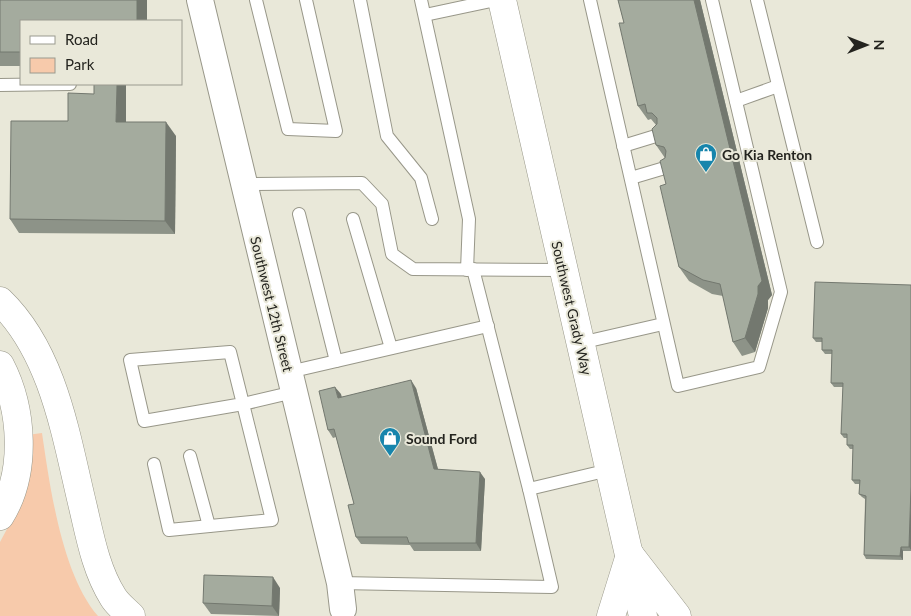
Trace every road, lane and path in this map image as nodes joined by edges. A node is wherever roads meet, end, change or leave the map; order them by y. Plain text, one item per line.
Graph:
1 (200, 0) edge
2 (256, 0) edge
3 (306, 0) edge
4 (360, 0) edge
5 (422, 0) edge
6 (496, 0) edge
7 (502, 0) edge
8 (590, 0) edge
9 (712, 0) edge
10 (757, 0) edge
11 (425, 15) junction
12 (0, 85) edge
13 (20, 85) edge
14 (778, 86) junction
15 (734, 109) junction
16 (659, 135) edge
17 (623, 146) junction
18 (668, 167) edge
19 (631, 178) junction
20 (244, 184) junction
21 (300, 214) dead end
22 (353, 219) dead end
23 (432, 219) dead end
24 (817, 242) dead end
25 (470, 269) junction
26 (563, 270) junction
27 (0, 301) edge
28 (663, 324) junction
29 (488, 326) junction
30 (580, 343) junction
31 (391, 348) junction
32 (336, 361) junction
33 (0, 365) edge
34 (291, 382) junction
35 (243, 404) junction
36 (190, 456) dead end
37 (154, 464) dead end
38 (610, 470) junction
39 (529, 489) junction
40 (0, 516) edge
41 (208, 526) junction
42 (630, 555) junction
43 (341, 596) joint
44 (131, 616) edge
45 (611, 616) edge
46 (643, 616) edge
47 (677, 616) edge

1 - 20 street, Southwest 12th Street
2 - 3 lane
4 - 23 lane
5 - 11 lane
6 - 11 lane
7 - 26 main road, Southwest Grady Way
8 - 17 lane
9 - 15 lane
10 - 14 lane
11 - 25 lane
12 - 13 lane
14 - 15 lane
14 - 24 lane
15 - 28 lane
16 - 17 lane
17 - 19 lane
18 - 19 lane
19 - 28 lane
20 - 25 lane
20 - 34 street, Southwest 12th Street
21 - 32 lane
22 - 31 lane
25 - 26 lane
25 - 29 lane
26 - 30 main road, Southwest Grady Way
27 - 44 main road
28 - 30 lane
29 - 31 lane
29 - 39 lane
30 - 38 main road, Southwest Grady Way
31 - 32 lane
32 - 34 lane
33 - 40 main road
34 - 35 lane
34 - 43 street, Southwest 12th Street
35 - 35 lane
35 - 41 lane
36 - 41 lane
37 - 41 lane
38 - 39 lane
38 - 42 main road, Southwest Grady Way
39 - 43 lane
42 - 45 main road
42 - 46 main road, Southwest Grady Way
42 - 47 main road

